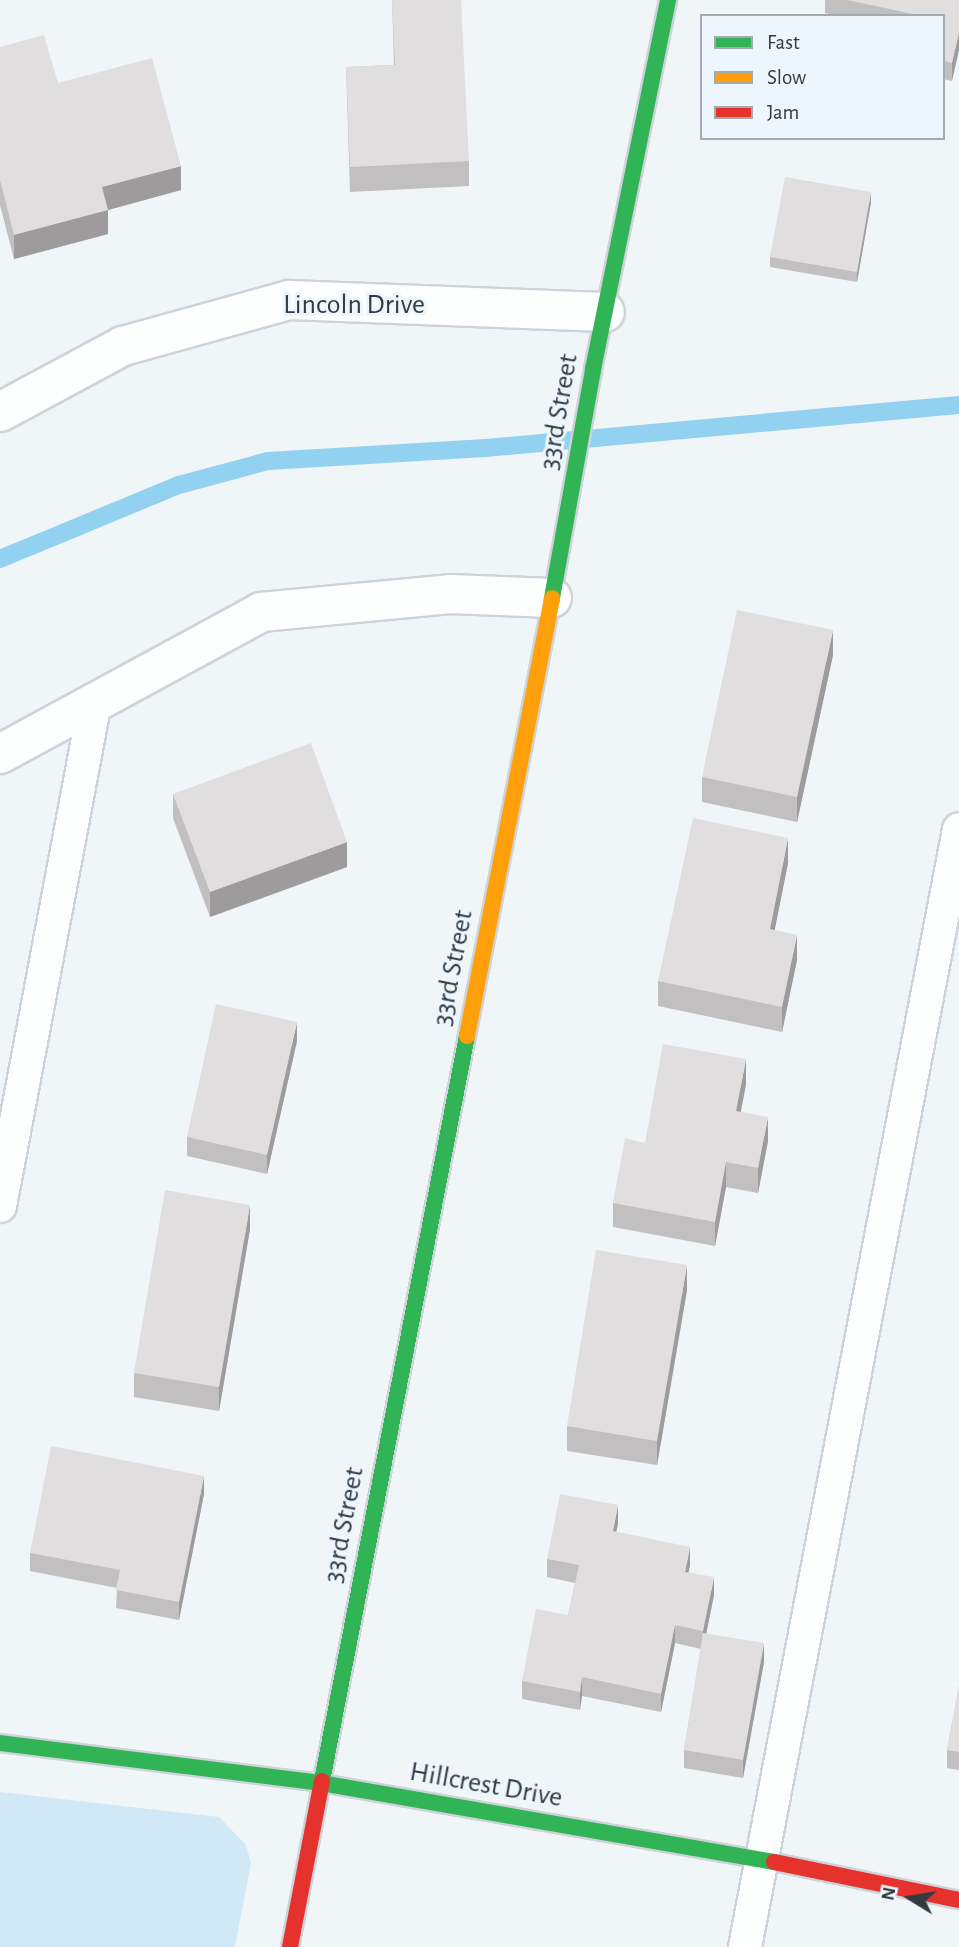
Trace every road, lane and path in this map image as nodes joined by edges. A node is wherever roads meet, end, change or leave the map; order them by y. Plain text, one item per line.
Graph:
1 (668, 0) edge
2 (605, 312) junction
3 (0, 412) edge
4 (552, 598) junction
5 (95, 702) junction
6 (0, 754) edge
7 (959, 829) edge
8 (0, 1206) edge
9 (0, 1742) edge
10 (320, 1783) junction
11 (761, 1860) junction
12 (959, 1900) edge
13 (290, 1947) edge
14 (744, 1947) edge

1 - 2 street, 33rd Street
2 - 3 street, Lincoln Drive
2 - 4 street, 33rd Street
4 - 5 street
4 - 10 street, 33rd Street
5 - 6 street
5 - 8 lane
7 - 11 lane
9 - 10 street, Hillcrest Drive
10 - 11 street, Hillcrest Drive
10 - 13 street, 33rd Street
11 - 12 street, Hillcrest Drive
11 - 14 lane

